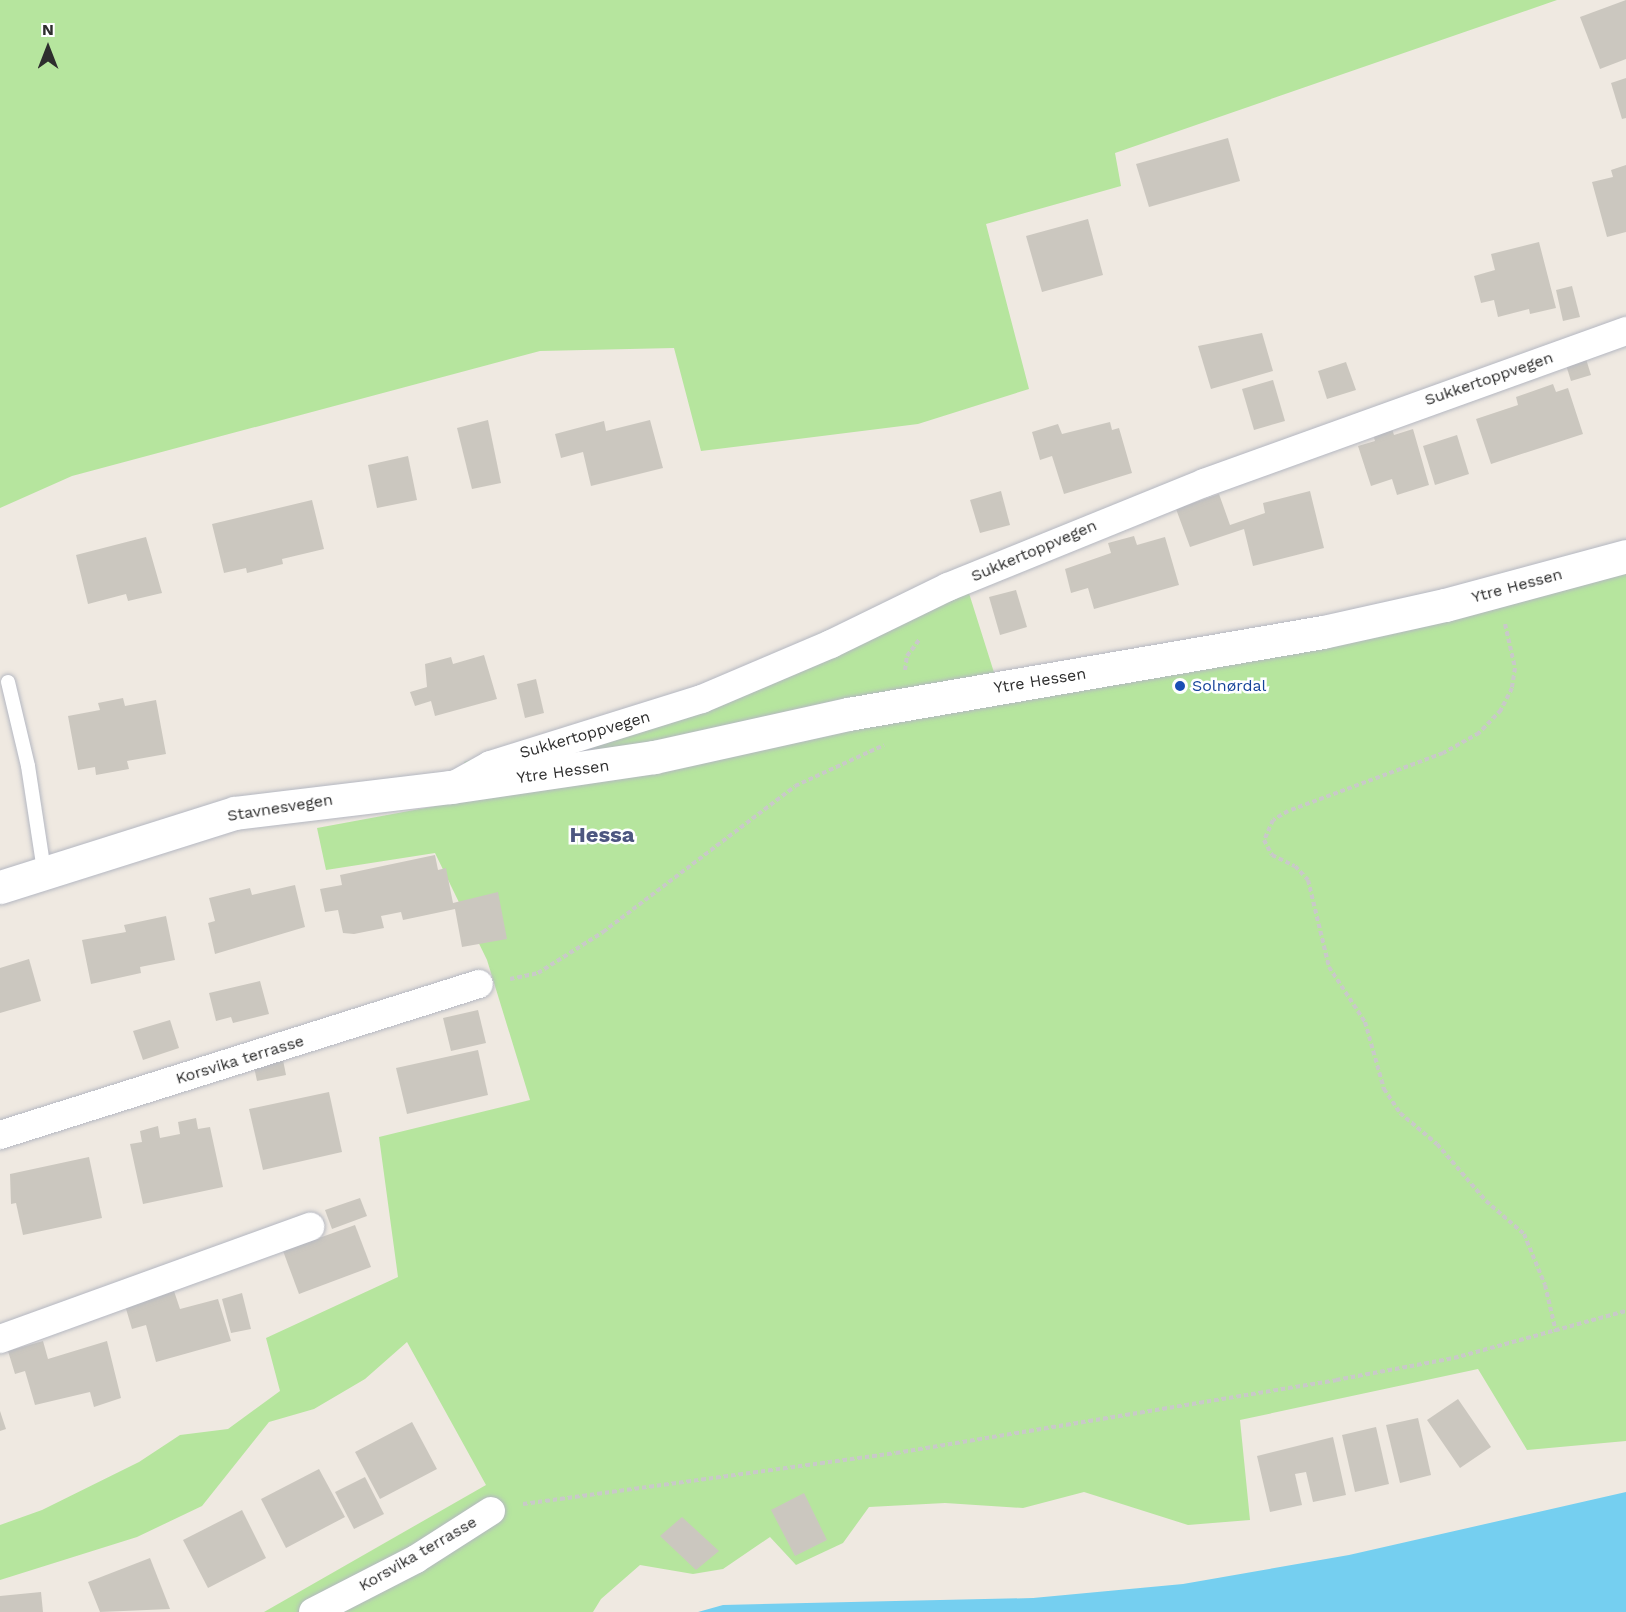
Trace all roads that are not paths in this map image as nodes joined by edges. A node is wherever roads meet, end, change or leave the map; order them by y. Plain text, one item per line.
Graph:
1 (1626, 331) edge
2 (1626, 556) edge
3 (8, 682) dead end
4 (451, 788) junction
5 (44, 872) junction
6 (0, 887) edge
7 (479, 984) road end
8 (0, 1135) edge
9 (309, 1227) dead end
10 (0, 1339) edge
11 (491, 1512) road end
12 (313, 1612) edge

1 - 4 street, Sukkertoppvegen
2 - 4 street, Ytre Hessen
3 - 5 lane
4 - 5 street, Stavnesvegen
5 - 6 street, Stavnesvegen
7 - 8 street, Korsvika terrasse
9 - 10 street
11 - 12 street, Korsvika terrasse

